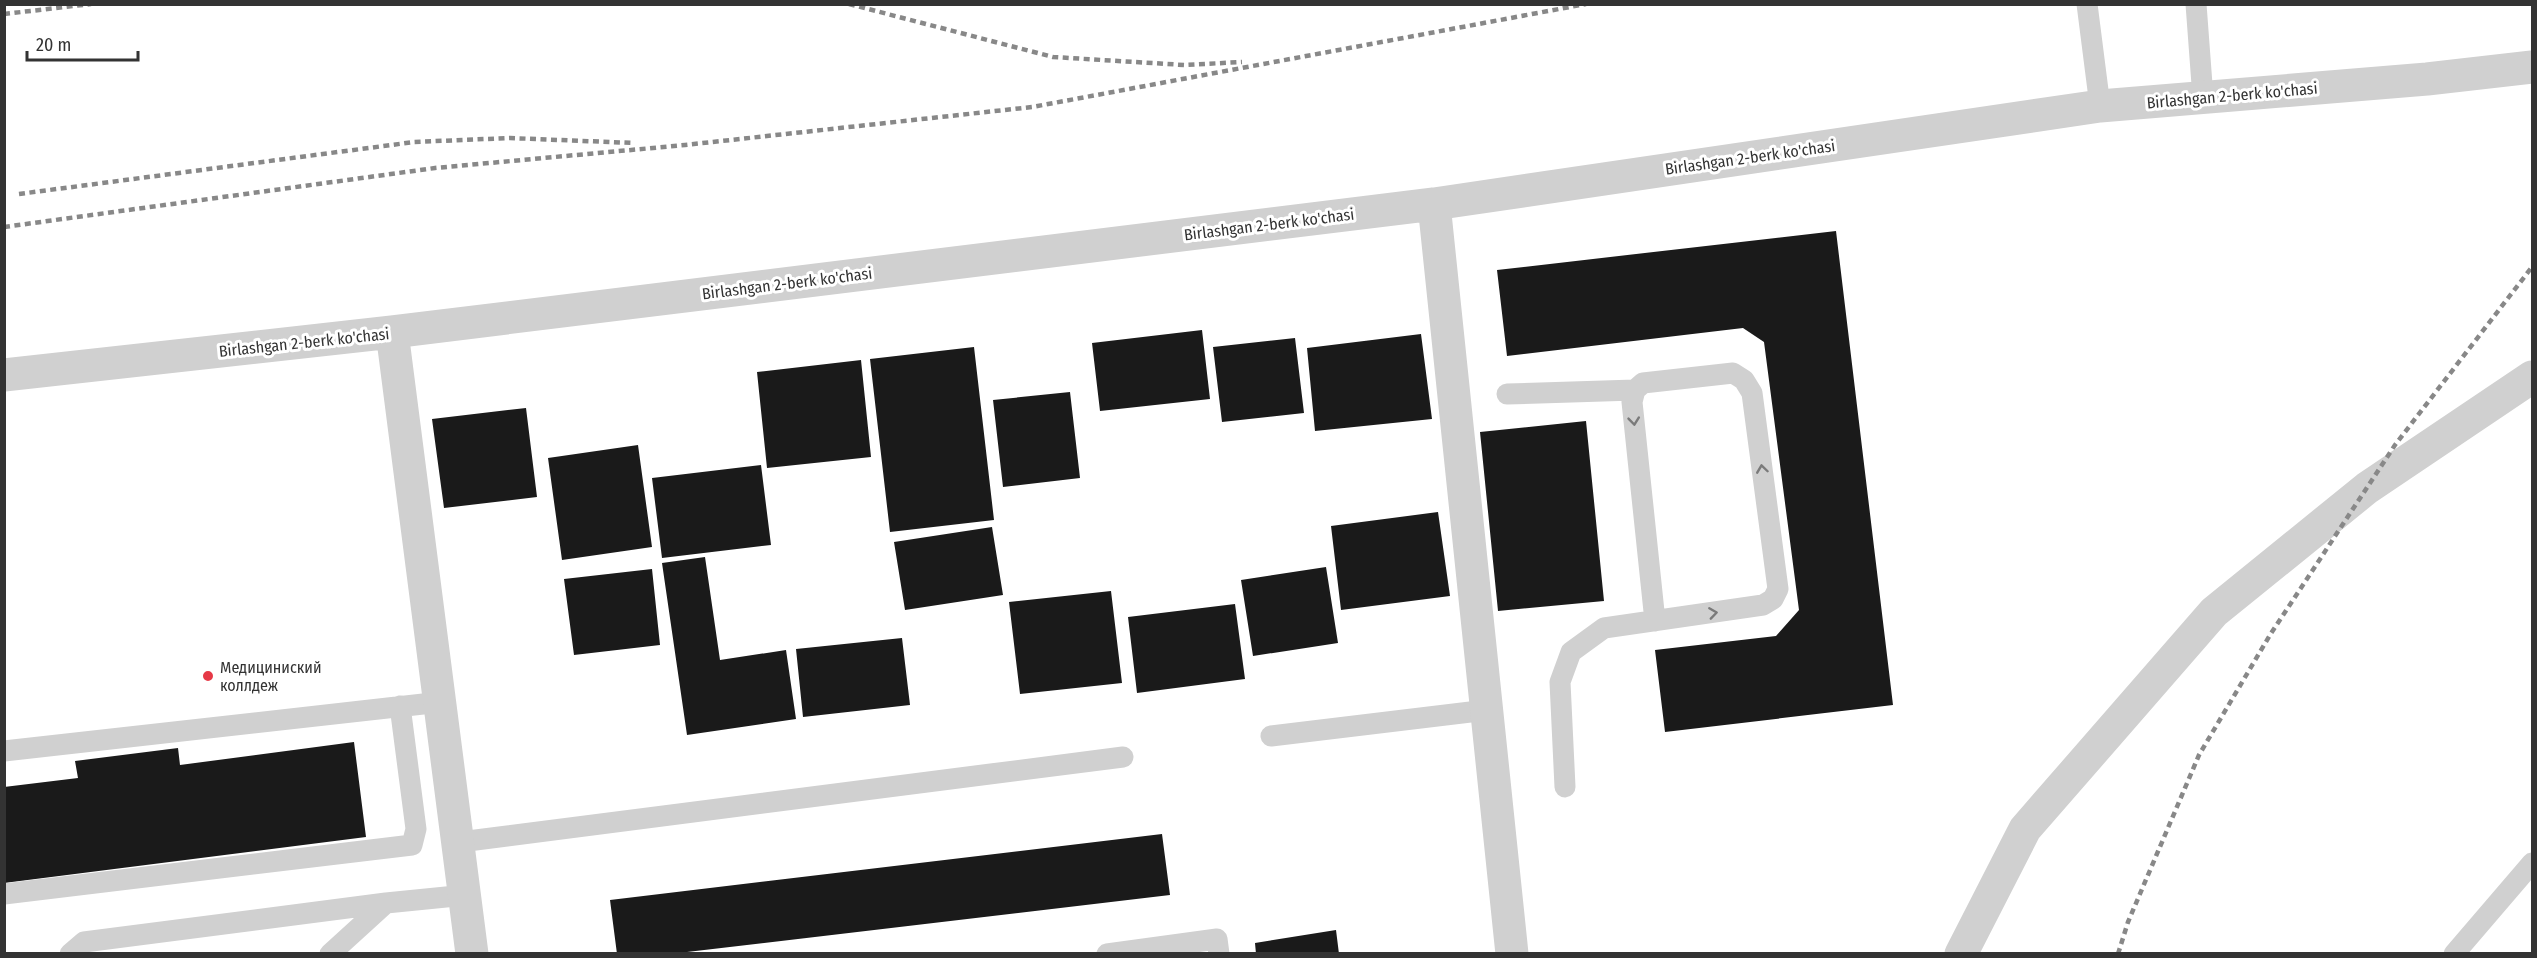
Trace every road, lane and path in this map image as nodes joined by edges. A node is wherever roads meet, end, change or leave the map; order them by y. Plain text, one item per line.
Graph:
1 (2087, 4) edge
2 (2196, 4) edge
3 (2532, 67) edge
4 (2204, 98) junction
5 (2100, 106) junction
6 (1434, 204) junction
7 (392, 332) junction
8 (4, 375) edge
9 (2532, 377) edge
10 (1635, 390) junction
11 (1507, 394) dead end
12 (1655, 621) junction
13 (441, 702) junction
14 (400, 706) junction
15 (1487, 710) junction
16 (1270, 736) dead end
17 (4, 751) edge
18 (1123, 757) dead end
19 (1565, 787) dead end
20 (460, 842) junction
21 (2532, 863) edge
22 (4, 894) edge
23 (466, 895) junction
24 (386, 903) junction
25 (82, 950) edge
26 (330, 954) edge
27 (472, 954) edge
28 (1107, 954) edge
29 (1219, 954) edge
30 (1512, 954) edge
31 (1961, 954) edge
32 (2454, 954) edge

1 - 5 lane
2 - 4 lane
3 - 4 street, Birlashgan 2-berk ko'chasi
4 - 5 street, Birlashgan 2-berk ko'chasi
5 - 6 street, Birlashgan 2-berk ko'chasi
6 - 7 street, Birlashgan 2-berk ko'chasi
6 - 15 street
7 - 8 street, Birlashgan 2-berk ko'chasi
7 - 13 street
9 - 31 street
10 - 11 lane
10 -> 12 lane
12 -> 10 lane
12 - 19 lane
13 - 14 lane
13 - 20 street
14 - 17 lane
14 - 22 lane
15 - 16 lane
15 - 30 street
18 - 20 lane
20 - 23 street
21 - 32 lane
23 - 24 lane
23 - 27 street
24 - 25 lane
24 - 26 lane
28 - 29 lane

